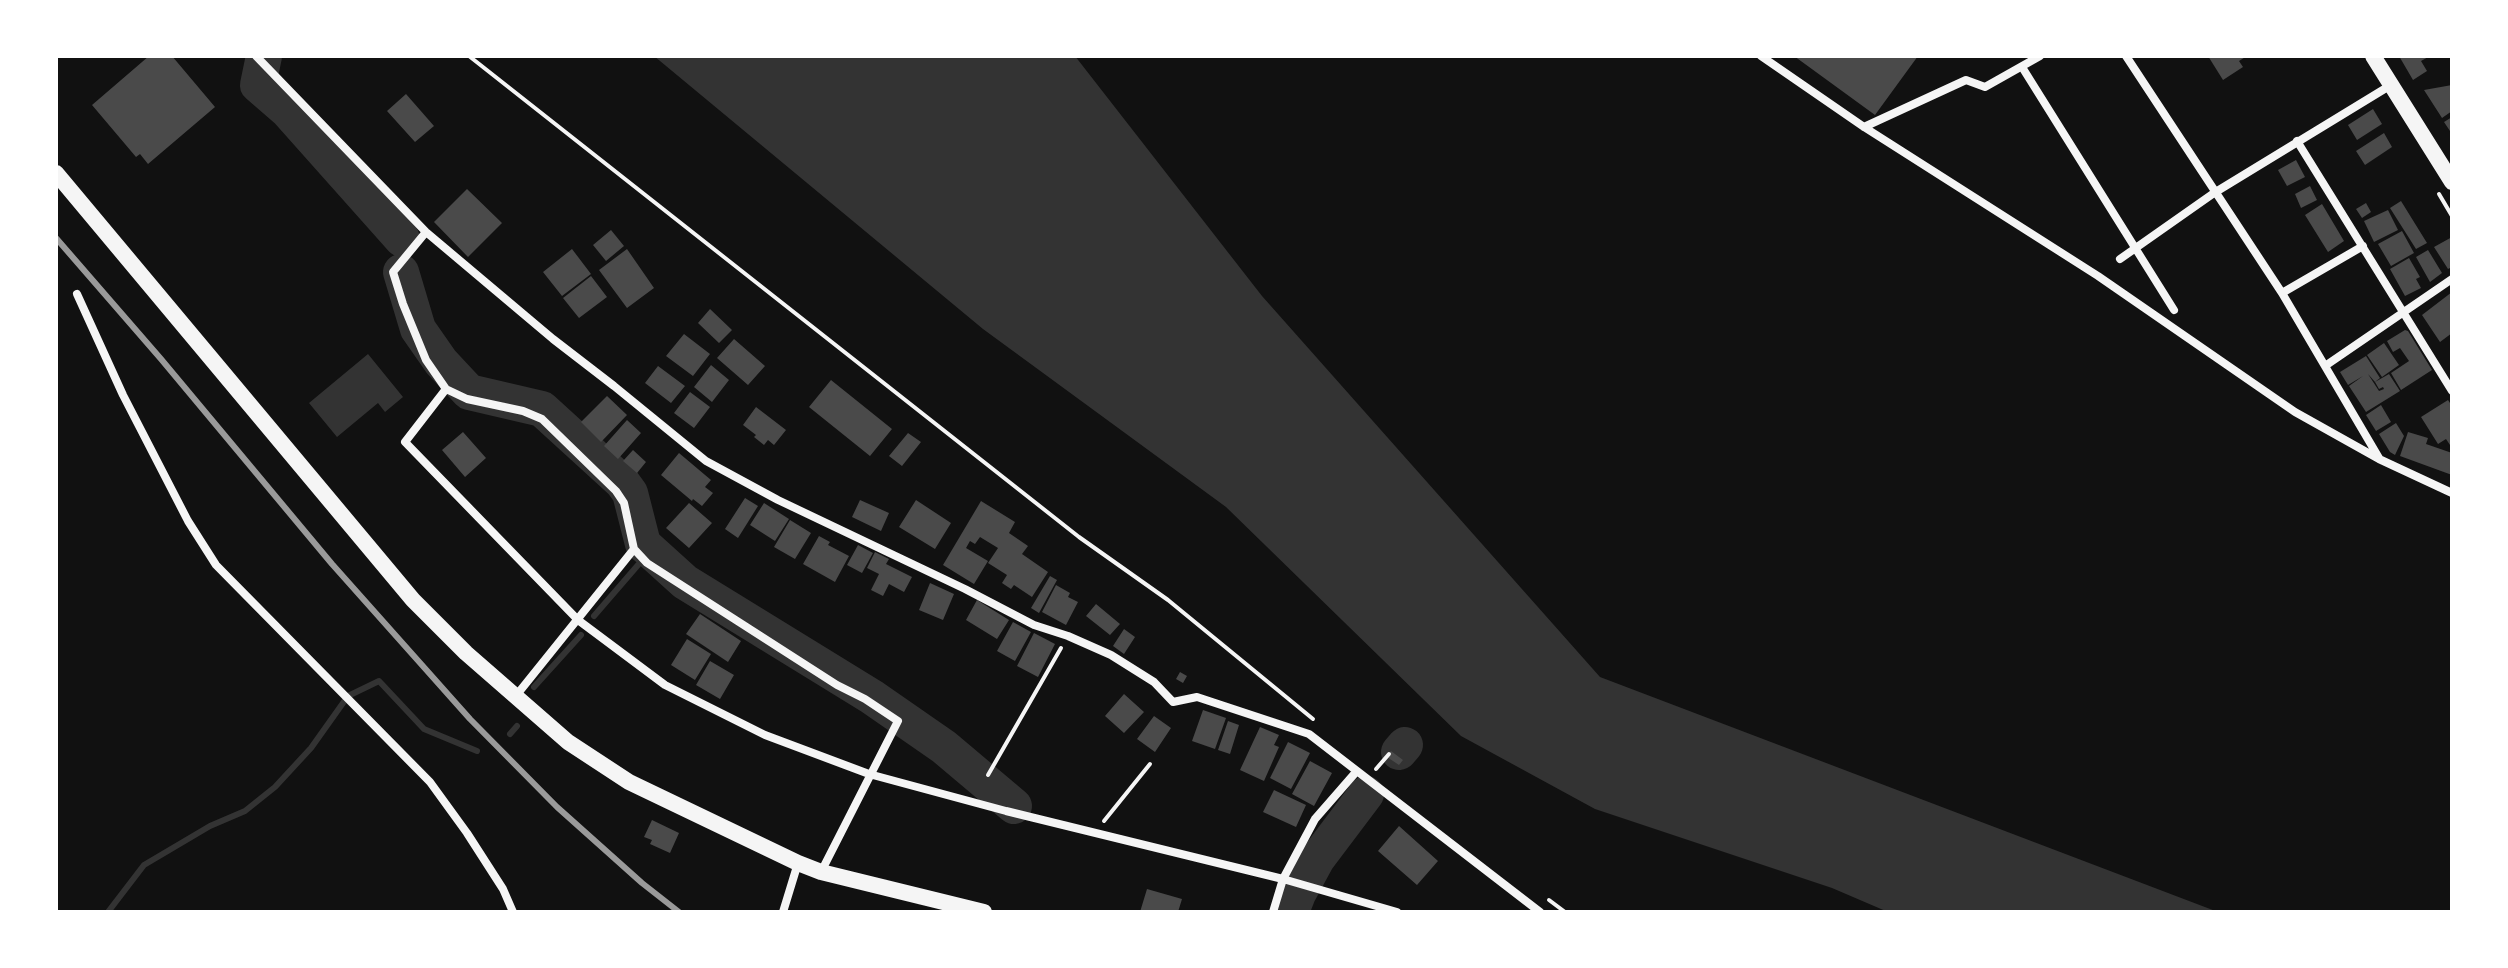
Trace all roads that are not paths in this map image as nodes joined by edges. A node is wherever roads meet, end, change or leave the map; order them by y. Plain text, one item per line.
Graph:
1 (256, 56) edge
2 (1761, 56) edge
3 (2040, 56) edge
4 (2126, 56) edge
5 (2373, 56) edge
6 (2022, 67) junction
7 (2392, 85) junction
8 (1864, 127) junction
9 (2297, 141) junction
10 (56, 173) edge
11 (2452, 182) edge
12 (2214, 193) junction
13 (426, 232) junction
14 (2363, 246) junction
15 (2135, 247) junction
16 (2120, 259) dead end
17 (2452, 279) edge
18 (2282, 293) junction
19 (77, 294) dead end
20 (2174, 310) dead end
21 (2405, 312) junction
22 (2325, 366) junction
23 (446, 389) junction
24 (2452, 391) edge
25 (2379, 459) junction
26 (2452, 493) edge
27 (634, 549) junction
28 (578, 620) junction
29 (515, 697) junction
30 (1356, 772) junction
31 (869, 774) junction
32 (798, 863) junction
33 (821, 872) junction
34 (1283, 879) junction
35 (513, 912) edge
36 (783, 912) edge
37 (984, 912) edge
38 (1273, 912) edge
39 (1397, 912) edge
40 (1540, 912) edge

1 - 13 street
2 - 8 street
3 - 6 street
4 - 12 street
5 - 7 highway
6 - 8 street
6 - 15 street
7 - 9 street
7 - 11 highway
8 - 25 street
9 - 12 street
9 - 14 street
10 - 29 highway
12 - 15 street
12 - 18 street
13 - 23 street
13 - 30 street
14 - 18 street
14 - 21 street
15 - 16 street
15 - 20 street
17 - 21 street
18 - 22 street
19 - 35 street
21 - 22 street
21 - 24 street
22 - 25 street
23 - 27 street
23 - 28 street
25 - 26 street
27 - 28 street
27 - 31 street
28 - 29 street
28 - 31 street
29 - 32 highway
30 - 34 street
30 - 40 street
31 - 33 street
31 - 34 street
32 - 33 highway
32 - 36 street
33 - 37 highway
34 - 38 street
34 - 39 street

